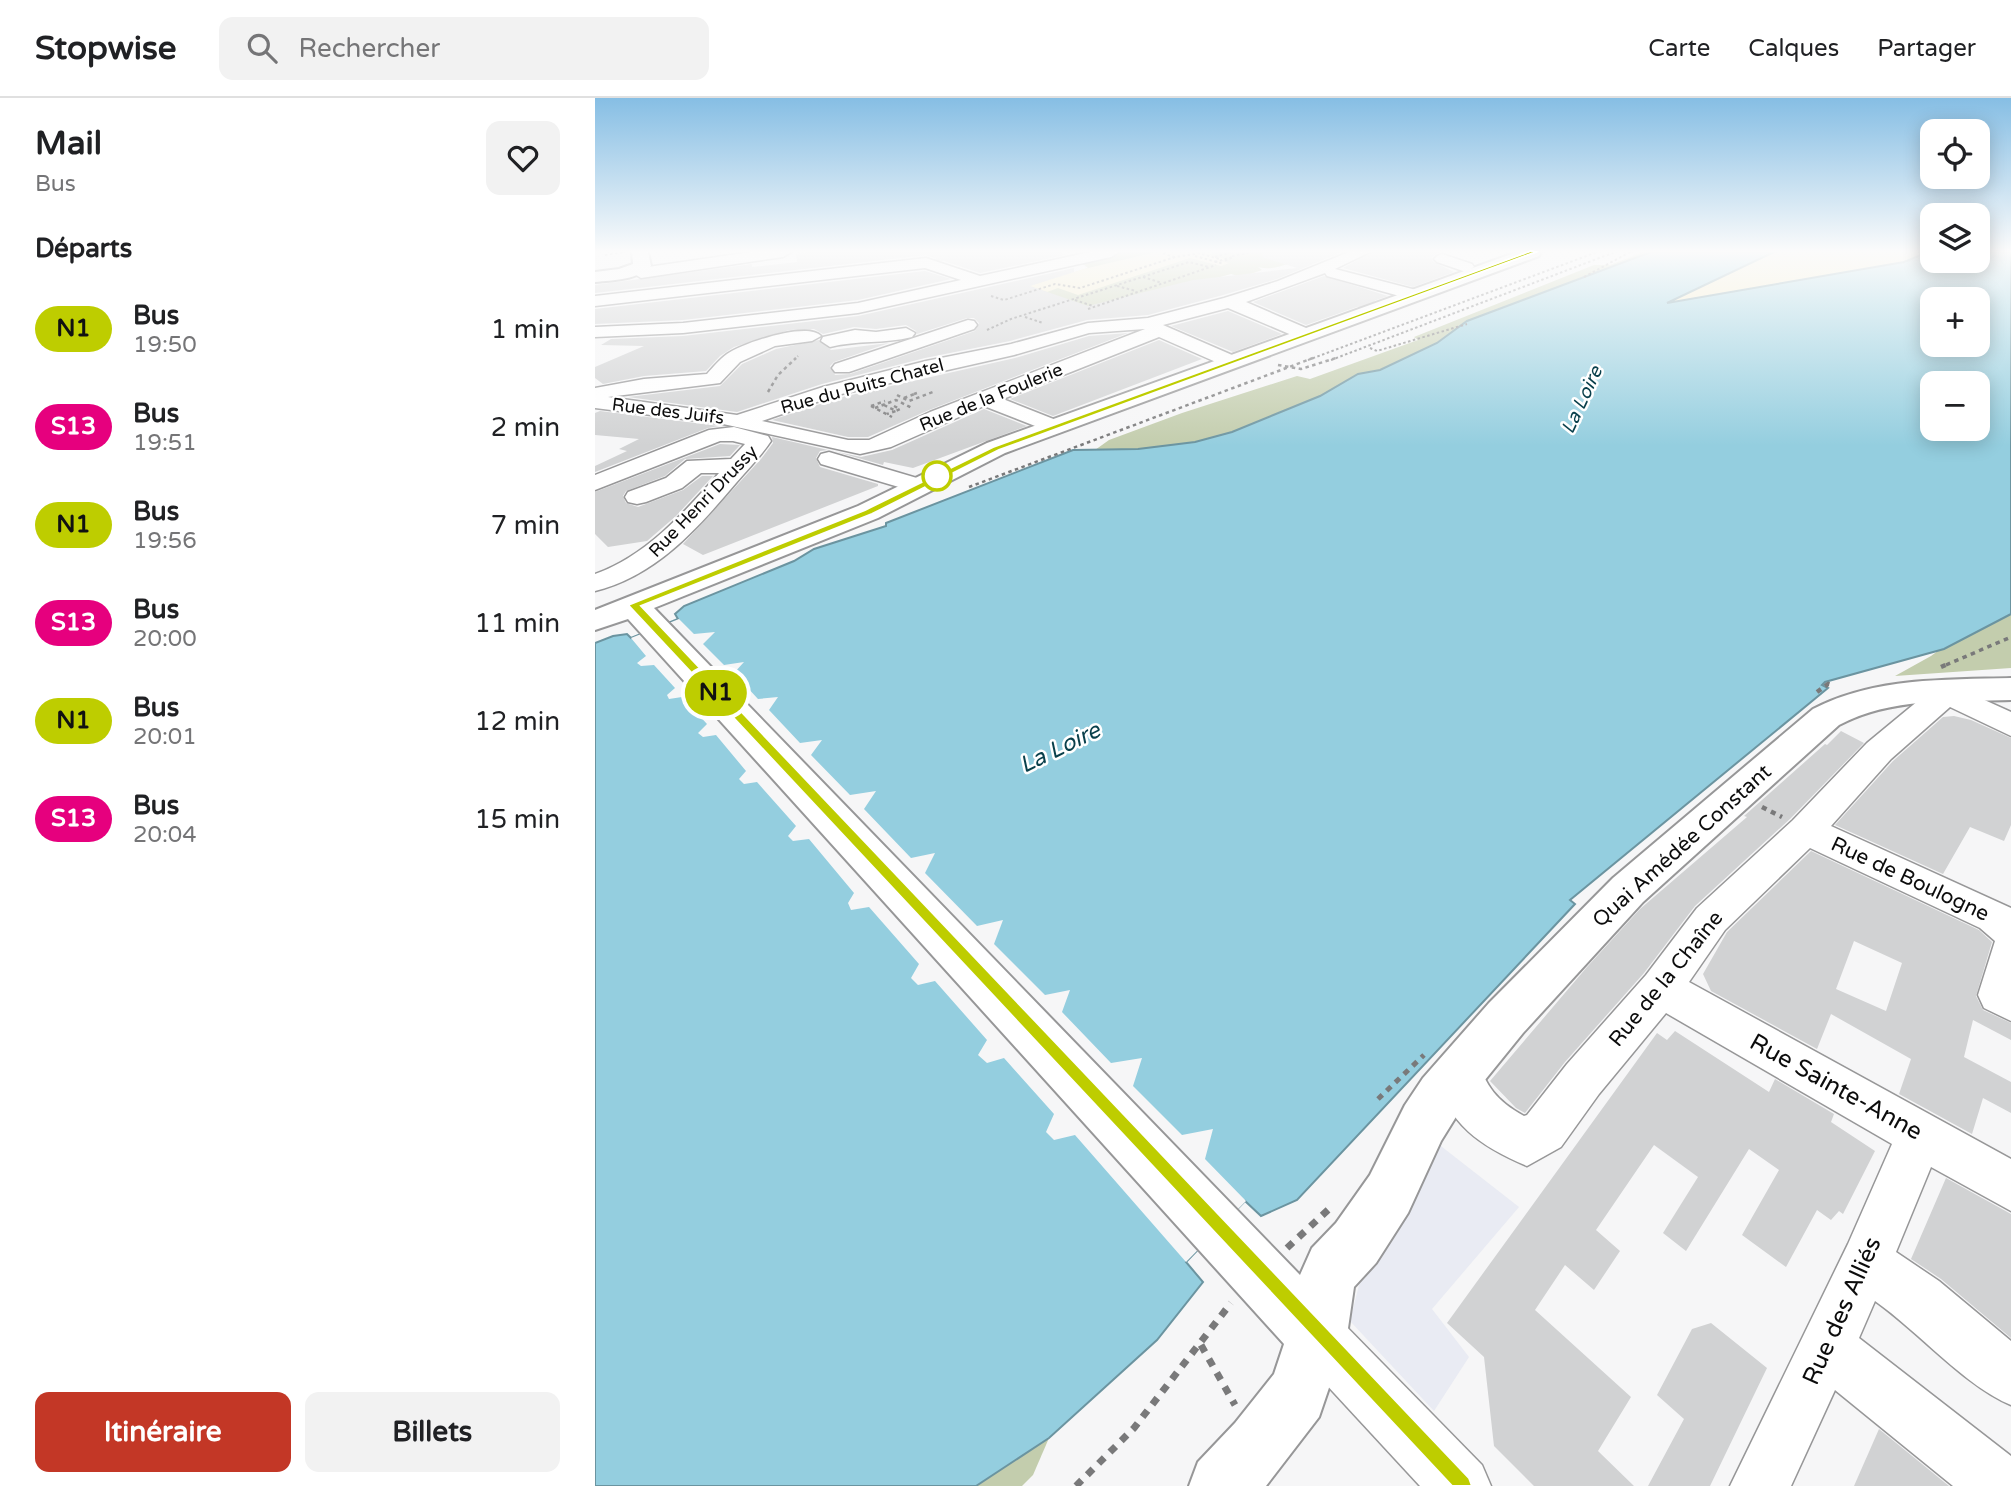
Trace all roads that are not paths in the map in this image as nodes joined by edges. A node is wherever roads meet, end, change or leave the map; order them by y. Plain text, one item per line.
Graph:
1 (614, 317) edge
2 (703, 317) edge
3 (813, 317) edge
4 (850, 317) edge
5 (1185, 317) edge
6 (1264, 317) edge
7 (1343, 317) tunnel mouth
8 (1154, 327) junction
9 (602, 331) edge
10 (1307, 335) junction
11 (708, 342) junction
12 (1233, 362) junction
13 (926, 367) junction
14 (862, 383) junction
15 (595, 394) edge
16 (981, 395) junction
17 (902, 401) dead end
18 (595, 402) edge
19 (733, 428) junction
20 (1053, 428) junction
21 (760, 441) junction
22 (637, 442) dead end
23 (675, 452) junction
24 (595, 464) edge
25 (737, 467) junction
26 (621, 473) junction
27 (595, 483) edge
28 (919, 486) junction
29 (637, 497) dead end
30 (599, 576) edge
31 (641, 613) junction
32 (595, 621) edge
33 (1942, 681) junction
34 (2011, 689) edge
35 (2011, 725) edge
36 (1806, 830) junction
37 (2011, 931) edge
38 (2011, 949) edge
39 (1661, 988) junction
40 (2011, 1002) edge
41 (1459, 1073) junction
42 (1920, 1134) junction
43 (2011, 1186) edge
44 (1866, 1262) junction
45 (1317, 1335) junction
46 (1827, 1348) junction
47 (2011, 1377) edge
48 (1222, 1486) edge
49 (1461, 1486) edge
50 (1761, 1486) edge
51 (2001, 1486) edge

1 - 9 street
2 - 11 street
3 - 11 street
4 - 11 street
5 - 8 street
6 - 10 street
7 - 10 main road
8 - 12 street
8 - 13 street, Rue du Puits Chatel
8 - 16 street, Rue de la Foulerie
9 - 11 street
10 - 12 main road
11 - 15 street
11 - 19 street
12 - 20 main road
13 - 14 street, Rue du Puits Chatel
13 - 16 street
14 - 17 street
14 - 19 street, Rue du Puits Chatel
16 - 19 street, Rue de la Foulerie
16 - 20 street
18 - 19 street, Rue des Juifs
19 - 21 street
19 - 23 street, Rue du Puits Chatel
20 - 28 main road
21 - 25 street, Rue Henri Drussy
21 - 28 street
22 - 23 street
23 - 26 street, Rue du Puits Chatel
24 - 26 street
25 - 29 street
25 - 30 street, Rue Henri Drussy
26 - 27 street, Rue du Puits Chatel
28 - 31 main road
30 - 31 street
31 - 32 main road
31 - 45 main road
33 - 34 main road, Quai Amédée Constant
33 - 35 street
33 - 36 street, Rue de la Chaîne
33 - 41 main road, Quai Amédée Constant
36 - 37 street, Rue de Boulogne
36 - 39 street, Rue de la Chaîne
38 - 40 street
39 - 41 street, Rue de la Chaîne
39 - 42 street, Rue Sainte-Anne
41 - 45 main road, Quai Amédée Constant
42 - 43 street, Rue Sainte-Anne
42 - 44 street, Rue des Alliés
44 - 46 street, Rue des Alliés
44 - 47 street
45 - 48 main road, Quai Amédée Constant
45 - 49 street
46 - 50 street, Rue des Alliés
46 - 51 street

